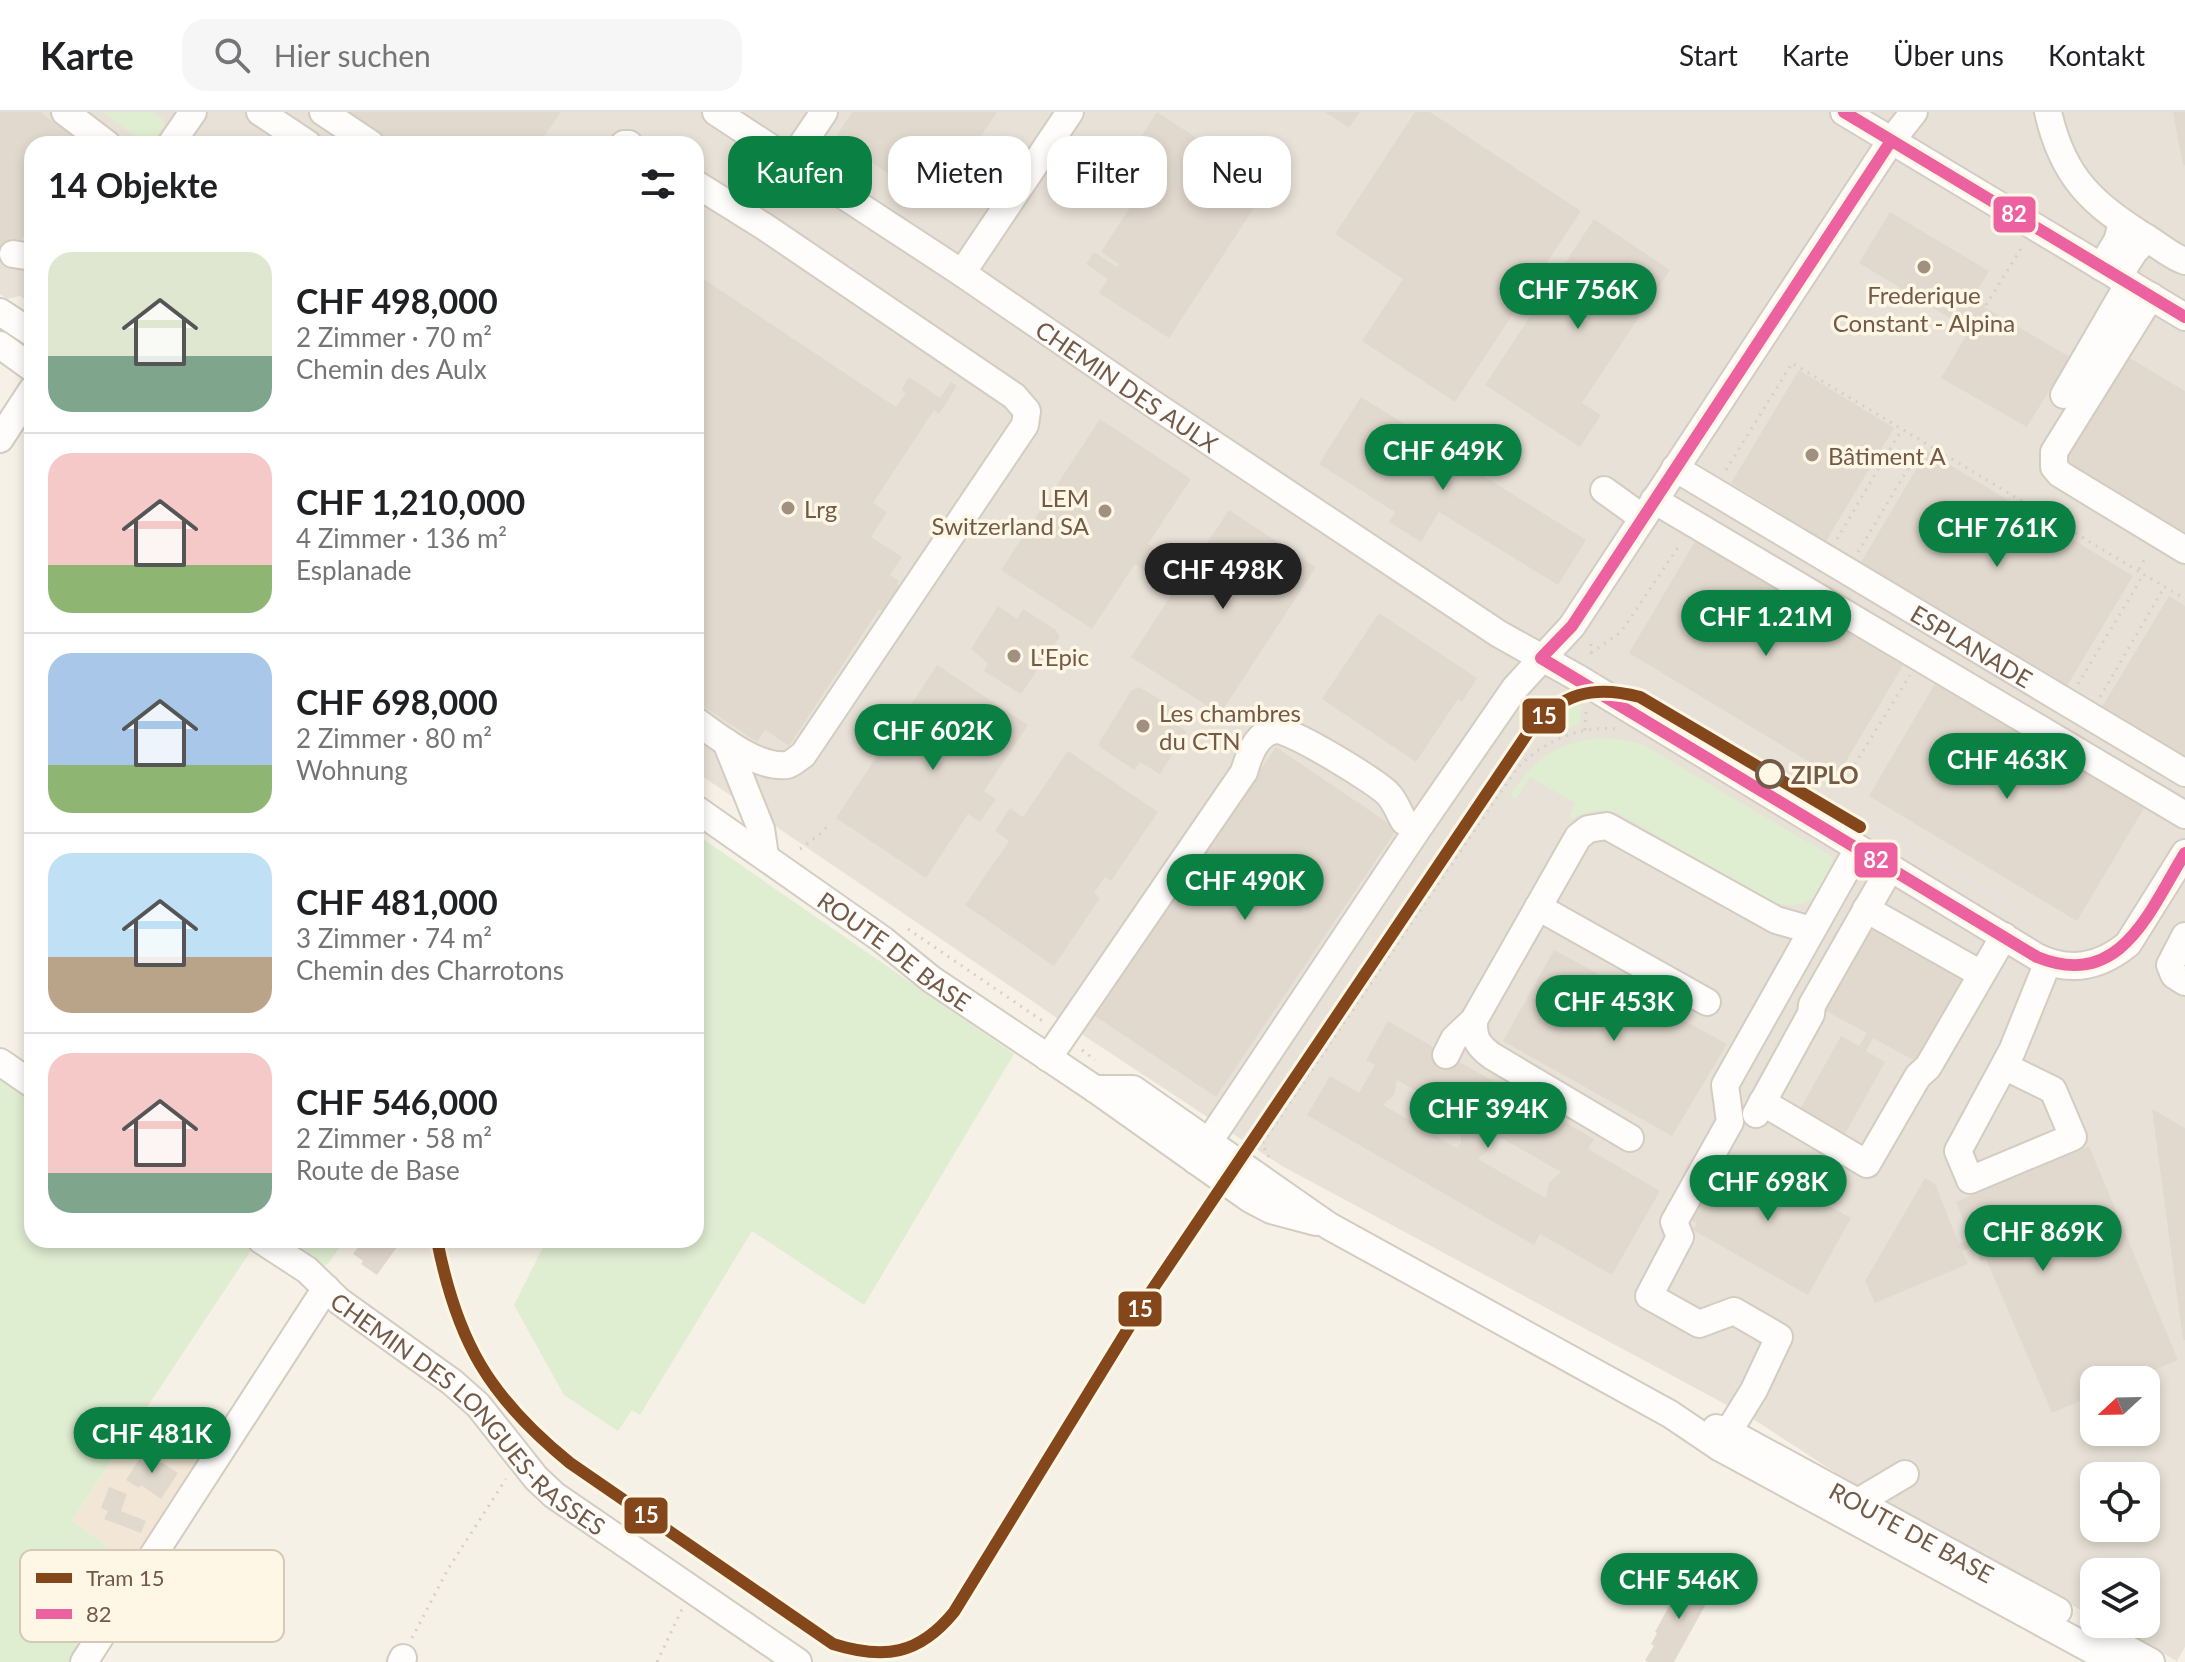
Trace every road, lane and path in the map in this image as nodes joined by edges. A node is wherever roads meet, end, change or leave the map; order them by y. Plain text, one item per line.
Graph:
1 (65, 112) edge
2 (193, 112) edge
3 (323, 112) edge
4 (716, 112) edge
5 (824, 112) edge
6 (1070, 112) edge
7 (1844, 112) edge
8 (1914, 112) edge
9 (2048, 112) edge
10 (262, 113) edge
11 (96, 136) edge
12 (176, 136) edge
13 (296, 136) edge
14 (359, 136) edge
15 (753, 136) edge
16 (808, 136) edge
17 (1891, 141) junction
18 (704, 189) edge
19 (863, 208) edge
20 (2122, 224) junction
21 (2034, 227) junction
22 (2147, 238) junction
23 (2185, 261) edge
24 (962, 273) junction
25 (2125, 281) junction
26 (1986, 305) dead end
27 (0, 312) edge
28 (2185, 317) edge
29 (24, 328) edge
30 (2064, 395) dead end
31 (24, 402) edge
32 (1902, 429) junction
33 (0, 439) edge
34 (1924, 442) junction
35 (1675, 468) junction
36 (1604, 490) dead end
37 (1713, 491) junction
38 (1649, 509) junction
39 (1694, 524) junction
40 (2185, 550) edge
41 (2146, 557) dead end
42 (1836, 564) junction
43 (2138, 570) junction
44 (2144, 574) junction
45 (2165, 586) junction
46 (2185, 599) edge
47 (1591, 638) dead end
48 (1541, 658) junction
49 (1920, 658) junction
50 (2078, 709) junction
51 (704, 727) edge
52 (1623, 730) dead end
53 (726, 742) junction
54 (1324, 770) dead end
55 (2185, 773) edge
56 (1842, 785) dead end
57 (704, 814) edge
58 (2185, 815) edge
59 (829, 825) dead end
60 (1411, 826) junction
61 (800, 849) dead end
62 (1858, 849) junction
63 (2185, 853) edge
64 (765, 856) junction
65 (1890, 868) junction
66 (2176, 888) edge
67 (1538, 907) junction
68 (1866, 909) junction
69 (905, 927) dead end
70 (1811, 930) junction
71 (2004, 936) junction
72 (2185, 936) edge
73 (2048, 962) junction
74 (1981, 974) junction
75 (2185, 982) edge
76 (1707, 1002) dead end
77 (1474, 1020) junction
78 (1063, 1035) junction
79 (1446, 1055) dead end
80 (1048, 1058) junction
81 (0, 1062) edge
82 (1098, 1062) dead end
83 (2004, 1066) junction
84 (24, 1078) edge
85 (1630, 1138) dead end
86 (1203, 1151) junction
87 (1272, 1161) dead end
88 (273, 1248) edge
89 (326, 1288) junction
90 (1724, 1439) junction
91 (522, 1462) junction
92 (1905, 1474) dead end
93 (1852, 1509) junction
94 (156, 1550) edge
95 (693, 1588) junction
96 (97, 1642) edge
97 (402, 1660) edge
98 (2150, 1661) edge
99 (84, 1662) edge
100 (657, 1662) edge
101 (798, 1662) edge
102 (2114, 1662) edge

1 - 11 street
2 - 12 street
3 - 14 street
4 - 15 street, CHEMIN DES AULX
5 - 16 street
6 - 24 street
7 - 17 street
8 - 17 street
9 - 20 street
10 - 13 street
17 - 21 street
17 - 35 street
18 - 53 street
19 - 24 street, CHEMIN DES AULX
20 - 22 street
20 - 25 street
21 - 25 street
21 - 26 path
22 - 23 street
22 - 25 street
24 - 48 street, CHEMIN DES AULX
25 - 28 street
25 - 30 street
25 - 40 street
27 - 29 street
31 - 33 street
32 - 34 path
32 - 37 path
32 - 42 path
34 - 42 path
34 - 43 path
35 - 37 street, ESPLANADE
35 - 38 street
36 - 38 street, ESPLANADE
37 - 42 street, ESPLANADE
38 - 39 street, ESPLANADE
38 - 48 street
39 - 47 path
39 - 49 street, ESPLANADE
41 - 43 path
42 - 50 street, ESPLANADE
43 - 44 path
44 - 45 path
44 - 50 path
45 - 46 path
45 - 50 path
48 - 60 street
48 - 62 street, CHEMIN DES AULX
49 - 56 path
49 - 58 street, ESPLANADE
50 - 55 street, ESPLANADE
51 - 53 street
52 - 87 path
53 - 64 street
54 - 60 street
57 - 64 street, ROUTE DE BASE
59 - 61 path
60 - 78 street
60 - 86 street
62 - 65 street, CHEMIN DES AULX
62 - 70 street
63 - 66 street
64 - 80 street, ROUTE DE BASE
65 - 68 street
65 - 71 street, CHEMIN DES AULX
66 - 73 street
67 - 70 street
67 - 76 street
67 - 77 street
68 - 74 street
68 - 74 street
69 - 78 path
70 - 90 street
71 - 73 street, CHEMIN DES AULX
71 - 74 street
72 - 75 street
73 - 83 street
77 - 79 street
77 - 85 street
78 - 80 street
78 - 82 path
80 - 86 street, ROUTE DE BASE
81 - 84 street
83 - 83 street
86 - 90 street, ROUTE DE BASE
88 - 89 street, CHEMIN DES LONGUES-RASSES
89 - 91 street, CHEMIN DES LONGUES-RASSES
89 - 94 street
90 - 93 street, ROUTE DE BASE
91 - 95 street, CHEMIN DES LONGUES-RASSES
91 - 97 path
92 - 93 street
93 - 98 street, ROUTE DE BASE
93 - 102 street, ROUTE DE BASE
95 - 100 path
95 - 101 street, CHEMIN DES LONGUES-RASSES
96 - 99 street

